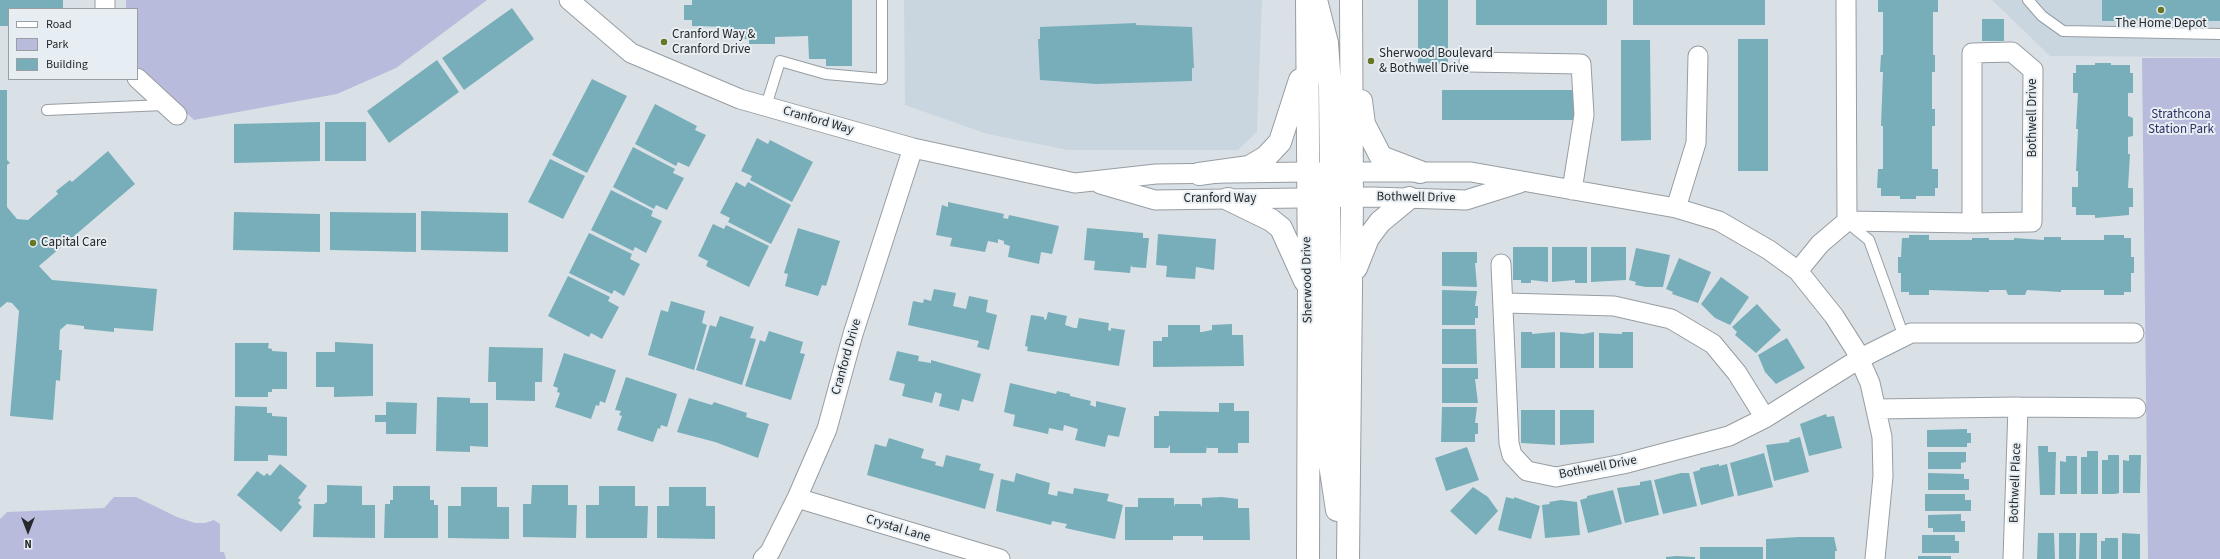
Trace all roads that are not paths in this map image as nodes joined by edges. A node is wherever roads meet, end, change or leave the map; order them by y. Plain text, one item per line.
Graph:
1 (569, 0) edge
2 (882, 0) edge
3 (1307, 0) edge
4 (1316, 0) edge
5 (1846, 0) edge
6 (2028, 0) edge
7 (1351, 4) edge
8 (2220, 34) edge
9 (1698, 56) dead end
10 (1307, 58) junction
11 (1469, 62) dead end
12 (138, 79) edge
13 (1350, 83) junction
14 (766, 106) junction
15 (47, 110) dead end
16 (171, 110) joint
17 (913, 148) junction
18 (1307, 172) junction
19 (1341, 172) junction
20 (1420, 172) junction
21 (1199, 174) junction
22 (1526, 181) junction
23 (1091, 182) junction
24 (1572, 190) junction
25 (1329, 198) junction
26 (1352, 198) junction
27 (1409, 198) junction
28 (1228, 199) junction
29 (1307, 199) junction
30 (1676, 208) junction
31 (1847, 222) junction
32 (1972, 223) junction
33 (1501, 264) dead end
34 (1798, 271) junction
35 (1309, 292) junction
36 (1505, 303) junction
37 (2134, 333) dead end
38 (1349, 335) junction
39 (1904, 336) junction
40 (1859, 359) junction
41 (2018, 407) junction
42 (2136, 408) dead end
43 (1876, 409) junction
44 (1764, 418) junction
45 (797, 498) junction
46 (763, 559) edge
47 (1000, 559) edge
48 (1308, 559) edge
49 (1346, 559) edge
50 (1875, 559) edge
51 (2013, 559) edge

1 - 14 street, Cranford Way
2 - 14 lane
3 - 10 main road, Sherwood Drive
4 - 19 main road
5 - 31 street
6 - 8 lane
7 - 13 main road
9 - 30 street
10 - 18 main road, Sherwood Drive
10 - 21 main road
11 - 24 street
12 - 16 street
13 - 19 main road
13 - 20 main road
14 - 17 street, Cranford Way
15 - 16 lane
17 - 23 street, Cranford Way
17 - 45 street, Cranford Drive
18 - 19 street, Cranford Way
18 - 21 street, Cranford Way
18 - 25 main road
18 - 29 main road, Sherwood Drive
19 - 20 street, Bothwell Drive
19 - 26 main road
20 - 22 street, Bothwell Drive
21 - 23 street, Cranford Way
22 - 24 street, Bothwell Drive
22 - 27 street, Bothwell Drive
23 - 28 street, Cranford Way
24 - 30 street, Bothwell Drive
25 - 26 street, Cranford Way
25 - 29 street, Cranford Way
25 - 49 main road
26 - 27 street, Bothwell Drive
26 - 38 main road
27 - 38 main road
28 - 29 street, Cranford Way
28 - 35 main road
29 - 35 main road, Sherwood Drive
30 - 34 street, Bothwell Drive
31 - 32 street, Bothwell Drive
31 - 34 street
31 - 39 lane
32 - 32 street, Bothwell Drive
33 - 36 street, Bothwell Drive
34 - 40 street, Bothwell Drive
35 - 48 main road, Sherwood Drive
36 - 44 street
36 - 44 street, Bothwell Drive
37 - 39 street
38 - 49 main road
39 - 40 street
40 - 43 street, Bothwell Drive
40 - 44 street, Bothwell Drive
41 - 42 street
41 - 43 street
41 - 51 street, Bothwell Place
43 - 50 street, Bothwell Drive
45 - 46 street, Cranford Drive
45 - 47 street, Crystal Lane

